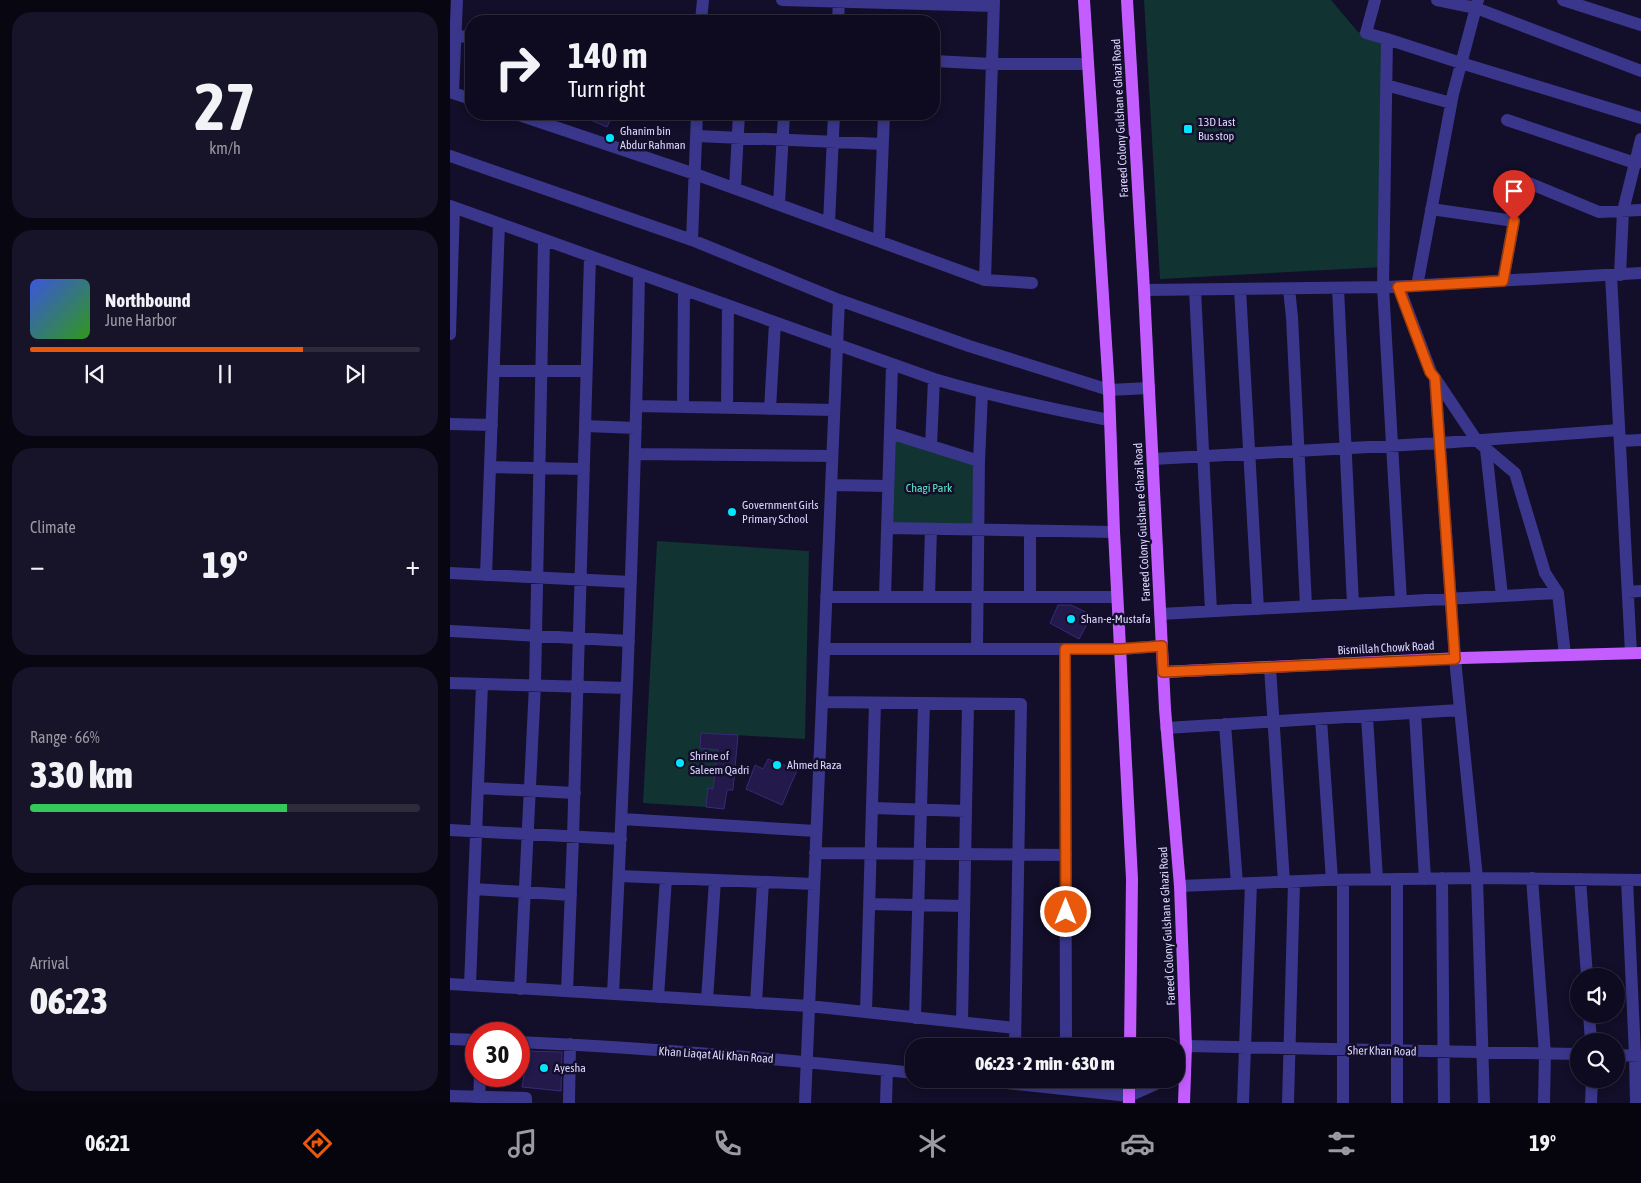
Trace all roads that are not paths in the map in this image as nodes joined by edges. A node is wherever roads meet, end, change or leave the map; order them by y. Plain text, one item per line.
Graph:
1 (457, 0) edge
2 (703, 0) edge
3 (782, 0) edge
4 (1084, 0) edge
5 (1127, 0) edge
6 (1375, 0) edge
7 (1437, 0) edge
8 (1563, 0) edge
9 (839, 1) edge
10 (994, 3) edge
11 (1477, 4) edge
12 (702, 15) edge
13 (838, 15) edge
14 (1641, 25) edge
15 (465, 36) edge
16 (455, 37) junction
17 (1387, 38) junction
18 (940, 61) edge
19 (1461, 63) junction
20 (992, 64) junction
21 (1088, 64) junction
22 (1641, 71) edge
23 (1386, 85) junction
24 (465, 97) edge
25 (1451, 103) junction
26 (1641, 118) edge
27 (534, 120) edge
28 (698, 120) edge
29 (739, 120) edge
30 (784, 120) edge
31 (834, 120) edge
32 (884, 120) edge
33 (1507, 120) dead end
34 (697, 136) junction
35 (738, 137) junction
36 (782, 139) junction
37 (1641, 139) edge
38 (833, 142) junction
39 (883, 144) junction
40 (450, 156) edge
41 (1638, 163) edge
42 (695, 174) junction
43 (1512, 176) dead end
44 (735, 188) junction
45 (779, 204) junction
46 (452, 207) edge
47 (1432, 209) junction
48 (1641, 210) edge
49 (1623, 211) junction
50 (830, 223) junction
51 (500, 224) junction
52 (544, 240) junction
53 (692, 240) junction
54 (879, 241) junction
55 (590, 256) junction
56 (1641, 273) edge
57 (639, 274) junction
58 (1615, 275) junction
59 (986, 280) junction
60 (1503, 281) junction
61 (1032, 283) dead end
62 (1417, 286) junction
63 (1383, 287) junction
64 (1398, 287) junction
65 (1289, 288) junction
66 (1338, 288) junction
67 (1240, 289) junction
68 (684, 290) junction
69 (1144, 290) junction
70 (1195, 290) junction
71 (839, 300) junction
72 (728, 306) junction
73 (775, 323) junction
74 (450, 334) edge
75 (837, 345) junction
76 (892, 365) junction
77 (494, 371) junction
78 (541, 371) junction
79 (586, 371) junction
80 (1435, 378) junction
81 (934, 379) junction
82 (1149, 388) junction
83 (1108, 390) junction
84 (982, 393) junction
85 (637, 406) junction
86 (683, 407) junction
87 (727, 408) junction
88 (770, 408) junction
89 (834, 410) junction
90 (1109, 420) junction
91 (450, 424) edge
92 (492, 425) junction
93 (585, 426) junction
94 (636, 428) junction
95 (890, 433) junction
96 (1620, 436) junction
97 (1641, 440) edge
98 (1440, 443) junction
99 (1392, 445) junction
100 (1481, 445) junction
101 (931, 446) junction
102 (1346, 448) junction
103 (1299, 451) junction
104 (636, 454) junction
105 (1249, 454) junction
106 (832, 456) junction
107 (1203, 456) junction
108 (1152, 459) junction
109 (979, 461) junction
110 (490, 467) junction
111 (540, 468) junction
112 (584, 469) junction
113 (831, 484) junction
114 (888, 486) junction
115 (887, 528) junction
116 (931, 529) junction
117 (978, 529) junction
118 (1030, 531) junction
119 (1114, 532) junction
120 (450, 574) edge
121 (486, 575) junction
122 (538, 577) junction
123 (581, 579) junction
124 (631, 582) junction
125 (1641, 591) edge
126 (1628, 592) junction
127 (1558, 593) junction
128 (1502, 596) junction
129 (885, 597) junction
130 (929, 597) junction
131 (978, 597) junction
132 (1030, 597) junction
133 (1117, 597) junction
134 (826, 598) junction
135 (1451, 599) junction
136 (1401, 601) junction
137 (1353, 604) junction
138 (1306, 606) junction
139 (1258, 609) junction
140 (1211, 611) junction
141 (1160, 614) junction
142 (450, 631) edge
143 (536, 636) junction
144 (579, 638) junction
145 (629, 641) junction
146 (1162, 646) junction
147 (824, 649) junction
148 (977, 649) junction
149 (1065, 649) junction
150 (1120, 649) junction
151 (1636, 653) edge
152 (1566, 655) junction
153 (1455, 659) junction
154 (1270, 667) junction
155 (1163, 672) junction
156 (450, 683) edge
157 (482, 684) junction
158 (535, 685) junction
159 (578, 686) junction
160 (627, 688) junction
161 (822, 702) junction
162 (875, 703) junction
163 (924, 703) junction
164 (968, 704) junction
165 (1460, 710) junction
166 (1415, 713) junction
167 (1367, 716) junction
168 (1321, 719) junction
169 (1273, 721) junction
170 (1225, 724) junction
171 (1166, 728) junction
172 (478, 788) junction
173 (530, 791) junction
174 (575, 794) junction
175 (872, 808) junction
176 (921, 810) junction
177 (966, 811) junction
178 (622, 819) junction
179 (450, 830) edge
180 (476, 831) junction
181 (816, 831) junction
182 (528, 834) junction
183 (573, 837) junction
184 (621, 839) junction
185 (815, 852) junction
186 (871, 853) junction
187 (920, 853) junction
188 (965, 854) junction
189 (1018, 854) junction
190 (1066, 855) junction
191 (619, 876) junction
192 (666, 878) junction
193 (1442, 878) junction
194 (1477, 878) junction
195 (1532, 878) junction
196 (1397, 879) junction
197 (1425, 879) junction
198 (1580, 879) junction
199 (715, 880) junction
200 (1337, 880) junction
201 (1377, 880) junction
202 (1628, 880) junction
203 (1641, 880) edge
204 (763, 882) junction
205 (1289, 882) junction
206 (1251, 883) junction
207 (814, 884) junction
208 (1237, 884) junction
209 (1180, 886) junction
210 (474, 889) junction
211 (525, 892) junction
212 (571, 895) junction
213 (869, 904) junction
214 (918, 905) junction
215 (964, 906) junction
216 (1586, 968) edge
217 (450, 984) edge
218 (470, 986) junction
219 (520, 988) junction
220 (567, 991) junction
221 (613, 994) junction
222 (658, 997) junction
223 (707, 1000) junction
224 (756, 1003) junction
225 (809, 1006) junction
226 (866, 1012) junction
227 (915, 1018) junction
228 (962, 1022) junction
229 (1015, 1028) junction
230 (1015, 1038) edge
231 (1066, 1038) edge
232 (1130, 1038) edge
233 (450, 1039) edge
234 (465, 1040) edge
235 (530, 1042) edge
236 (570, 1044) junction
237 (1186, 1046) junction
238 (1245, 1048) junction
239 (1290, 1049) junction
240 (1343, 1050) junction
241 (1397, 1051) junction
242 (1444, 1052) junction
243 (1482, 1052) junction
244 (1544, 1054) junction
245 (1570, 1054) edge
246 (1625, 1055) edge
247 (1638, 1056) edge
248 (806, 1062) junction
249 (888, 1070) junction
250 (905, 1072) edge
251 (480, 1087) edge
252 (1083, 1088) edge
253 (1150, 1088) edge
254 (1592, 1088) edge
255 (450, 1096) edge
256 (1129, 1099) edge
257 (479, 1100) edge
258 (526, 1103) edge
259 (569, 1103) edge
260 (805, 1103) edge
261 (886, 1103) edge
262 (1184, 1103) edge
263 (1243, 1103) edge
264 (1288, 1103) edge
265 (1343, 1103) edge
266 (1397, 1103) edge
267 (1444, 1103) edge
268 (1484, 1103) edge
269 (1544, 1103) edge
270 (1592, 1103) edge
271 (1636, 1103) edge

1 - 16 street
2 - 12 street
3 - 9 street
4 - 21 main road
5 - 69 main road, Fareed Colony Gulshan e Ghazi Road
6 - 17 street
7 - 11 street
8 - 14 street
9 - 10 street
9 - 13 street
10 - 20 street
11 - 19 street
11 - 22 street
15 - 16 street
16 - 24 street
17 - 19 street
17 - 23 street
18 - 20 street
19 - 25 street
19 - 26 street
20 - 21 street
20 - 59 street
21 - 83 main road
23 - 25 street
23 - 63 street
25 - 47 street
27 - 42 street
28 - 34 street
29 - 35 street
30 - 36 street
31 - 38 street
32 - 39 street
33 - 41 street
34 - 35 street
34 - 42 street
35 - 36 street
35 - 44 street
36 - 38 street
36 - 45 street
37 - 41 street
38 - 39 street
38 - 50 street
39 - 54 street
40 - 53 street
41 - 49 street
42 - 44 street
42 - 53 street
43 - 49 street
44 - 45 street
45 - 50 street
46 - 51 street
46 - 74 street
47 - 60 street
47 - 62 street
48 - 49 street
49 - 58 street
50 - 54 street
51 - 52 street
51 - 77 street
52 - 55 street
52 - 78 street
53 - 71 street
54 - 59 street
55 - 57 street
55 - 79 street
56 - 58 street
57 - 68 street
57 - 85 street
58 - 60 street
58 - 96 street
59 - 61 street
60 - 62 street
62 - 64 street
63 - 64 street
63 - 66 street
63 - 99 street
64 - 80 street
65 - 66 street
65 - 67 street
65 - 103 street
66 - 102 street
67 - 70 street
67 - 105 street
68 - 72 street
68 - 86 street
69 - 70 street
69 - 82 main road, Fareed Colony Gulshan e Ghazi Road
70 - 107 street
71 - 75 street
71 - 83 street
72 - 73 street
72 - 87 street
73 - 75 street
73 - 88 street
75 - 76 street
75 - 89 street
76 - 81 street
76 - 95 street
77 - 78 street
77 - 92 street
78 - 79 street
78 - 111 street
79 - 93 street
80 - 98 street
80 - 100 street
81 - 84 street
81 - 101 street
82 - 83 street
82 - 108 main road, Fareed Colony Gulshan e Ghazi Road
83 - 90 main road
84 - 90 street
84 - 109 street
85 - 86 street
85 - 94 street
86 - 87 street
87 - 88 street
88 - 89 street
89 - 106 street
90 - 119 main road
91 - 92 street
92 - 110 street
93 - 94 street
93 - 112 street
94 - 104 street
95 - 101 street
95 - 114 street
96 - 97 street
96 - 100 street
96 - 126 street
98 - 99 street
98 - 100 street
98 - 135 street
99 - 102 street
99 - 136 street
100 - 127 street
100 - 128 street
101 - 109 street
102 - 103 street
102 - 137 street
103 - 105 street
103 - 138 street
104 - 106 street
104 - 124 street
105 - 107 street
105 - 139 street
106 - 113 street
107 - 108 street
107 - 140 street
108 - 141 main road, Fareed Colony Gulshan e Ghazi Road
109 - 117 street
110 - 111 street
110 - 121 street
111 - 112 street
111 - 122 street
112 - 123 street
113 - 114 street
113 - 134 street
114 - 115 street
115 - 116 street
115 - 129 street
116 - 117 street
116 - 130 street
117 - 118 street
117 - 131 street
118 - 119 street
118 - 132 street
119 - 133 main road
120 - 121 street
121 - 122 street
122 - 123 street
122 - 143 street
123 - 124 street
123 - 144 street
124 - 145 street
125 - 126 street
126 - 151 street
127 - 128 street
127 - 152 street
128 - 135 street
129 - 130 street
129 - 134 street
130 - 131 street
131 - 132 street
131 - 148 street
132 - 133 street
133 - 150 main road
134 - 147 street
135 - 136 street
135 - 153 street
136 - 137 street
137 - 138 street
138 - 139 street
139 - 140 street
140 - 141 street
141 - 146 main road, Fareed Colony Gulshan e Ghazi Road
142 - 143 street
143 - 144 street
143 - 158 street
144 - 145 street
144 - 159 street
145 - 160 street
146 - 150 street
146 - 155 main road, Fareed Colony Gulshan e Ghazi Road
147 - 148 street
147 - 161 street
148 - 149 street
149 - 150 street
149 - 190 street
150 - 232 main road
151 - 152 main road, Bismillah Chowk Road
152 - 153 main road, Bismillah Chowk Road
153 - 154 main road, Bismillah Chowk Road
153 - 165 street
154 - 155 main road, Bismillah Chowk Road
154 - 169 street
155 - 171 main road, Fareed Colony Gulshan e Ghazi Road
156 - 157 street
157 - 158 street
157 - 172 street
158 - 159 street
158 - 173 street
159 - 160 street
159 - 174 street
160 - 178 street
161 - 162 street
161 - 181 street
162 - 163 street
162 - 175 street
163 - 164 street
163 - 176 street
164 - 177 street
164 - 189 street
165 - 166 street
165 - 194 street
166 - 167 street
166 - 197 street
167 - 168 street
167 - 201 street
168 - 169 street
168 - 200 street
169 - 170 street
169 - 205 street
170 - 171 street
170 - 208 street
171 - 209 main road, Fareed Colony Gulshan e Ghazi Road
172 - 173 street
172 - 180 street
173 - 174 street
173 - 182 street
174 - 183 street
175 - 176 street
175 - 186 street
176 - 177 street
176 - 187 street
177 - 188 street
178 - 181 street
178 - 184 street
179 - 180 street
180 - 182 street
180 - 210 street
181 - 185 street
182 - 183 street
182 - 211 street
183 - 184 street
183 - 212 street
184 - 191 street
185 - 186 street
185 - 207 street
186 - 187 street
186 - 213 street
187 - 188 street
187 - 214 street
188 - 189 street
188 - 215 street
189 - 190 street
189 - 229 street
190 - 231 street
191 - 192 street
191 - 221 street
192 - 199 street
192 - 222 street
193 - 194 street
193 - 197 street
193 - 242 street
194 - 195 street
194 - 243 street
195 - 198 street
195 - 244 street
196 - 197 street
196 - 201 street
196 - 241 street
198 - 202 street
198 - 216 street
199 - 204 street
199 - 223 street
200 - 201 street
200 - 205 street
200 - 240 street
202 - 203 street
202 - 247 street
204 - 207 street
204 - 224 street
205 - 206 street
205 - 239 street
206 - 208 street
206 - 238 street
207 - 225 street
208 - 209 street
209 - 237 main road, Fareed Colony Gulshan e Ghazi Road
210 - 211 street
210 - 218 street
211 - 212 street
211 - 219 street
212 - 220 street
213 - 214 street
213 - 226 street
214 - 215 street
214 - 227 street
215 - 228 street
217 - 218 street
218 - 219 street
219 - 220 street
220 - 221 street
221 - 222 street
222 - 223 street
223 - 224 street
224 - 225 street
225 - 226 street
225 - 248 street
226 - 227 street
227 - 228 street
228 - 229 street
229 - 230 street
233 - 234 street
235 - 236 street, Khan Liaqat Ali Khan Road
236 - 248 street, Khan Liaqat Ali Khan Road
236 - 259 street
237 - 238 street, Sher Khan Road
237 - 262 main road, Fareed Colony Gulshan e Ghazi Road
238 - 239 street, Sher Khan Road
238 - 263 street
239 - 240 street, Sher Khan Road
239 - 264 street
240 - 241 street, Sher Khan Road
240 - 265 street
241 - 242 street, Sher Khan Road
241 - 266 street
242 - 243 street, Sher Khan Road
242 - 267 street
243 - 244 street, Sher Khan Road
243 - 268 street
244 - 245 street, Sher Khan Road
244 - 269 street
246 - 247 street
247 - 271 street
248 - 249 street, Khan Liaqat Ali Khan Road
248 - 260 street
249 - 250 street, Khan Liaqat Ali Khan Road
249 - 261 street
251 - 257 street
252 - 256 street
253 - 256 street
254 - 270 street
255 - 257 street
257 - 258 street

